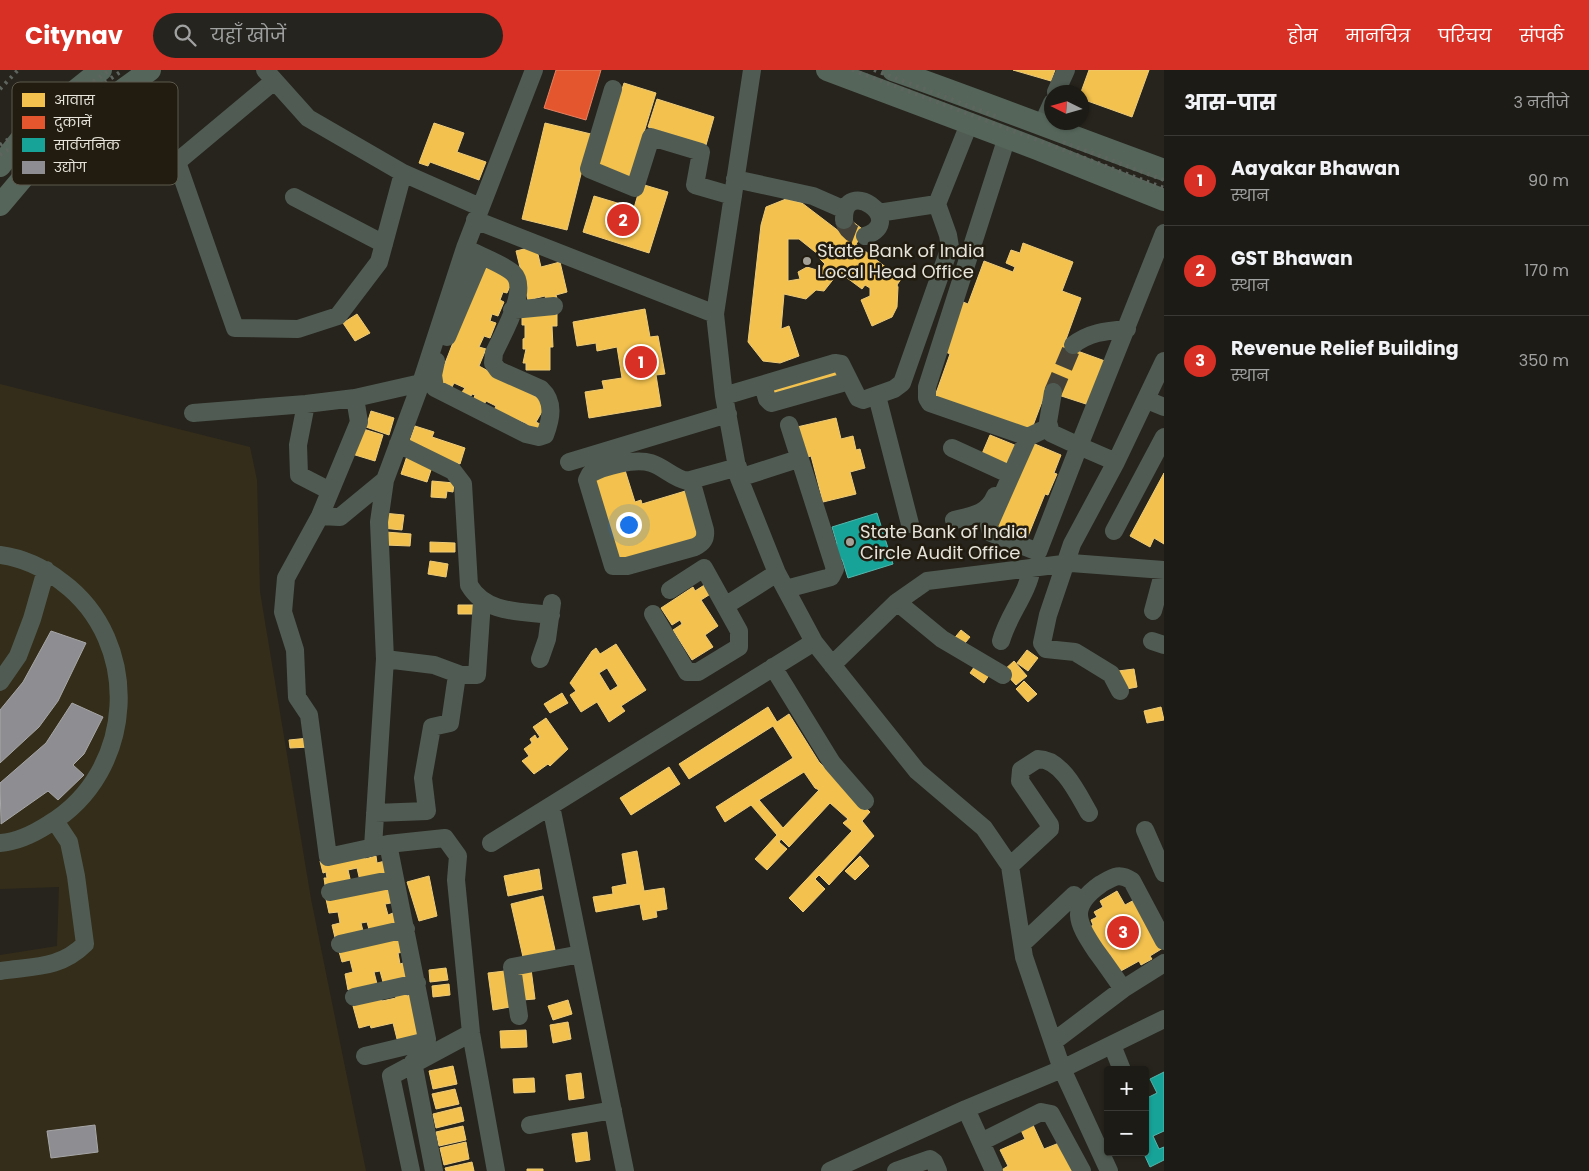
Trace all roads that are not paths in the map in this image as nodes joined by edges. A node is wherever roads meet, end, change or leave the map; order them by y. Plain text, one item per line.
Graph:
1 (101, 70) edge
2 (150, 70) edge
3 (534, 70) edge
4 (827, 70) edge
5 (893, 70) edge
6 (1066, 70) edge
7 (750, 71) edge
8 (269, 76) edge
9 (86, 82) edge
10 (133, 82) edge
11 (1059, 85) edge
12 (613, 89) dead end
13 (1044, 112) edge
14 (969, 124) junction
15 (1068, 130) edge
16 (1007, 137) junction
17 (12, 151) edge
18 (178, 161) edge
19 (178, 165) edge
20 (0, 166) edge
21 (1164, 170) edge
22 (403, 173) junction
23 (17, 185) edge
24 (734, 187) junction
25 (294, 196) dead end
26 (1164, 200) edge
27 (937, 204) junction
28 (0, 205) edge
29 (478, 213) junction
30 (878, 214) junction
31 (1164, 233) edge
32 (865, 236) dead end
33 (384, 244) junction
34 (465, 248) junction
35 (481, 257) junction
36 (554, 306) dead end
37 (512, 310) junction
38 (715, 314) junction
39 (1127, 330) junction
40 (1073, 345) tunnel mouth
41 (1164, 361) edge
42 (421, 383) junction
43 (1053, 392) tunnel mouth
44 (724, 396) junction
45 (877, 396) junction
46 (355, 398) junction
47 (1147, 400) junction
48 (306, 404) junction
49 (1164, 407) edge
50 (193, 413) dead end
51 (728, 414) junction
52 (788, 425) dead end
53 (1049, 426) junction
54 (1028, 437) junction
55 (1164, 437) edge
56 (398, 444) junction
57 (1079, 446) junction
58 (952, 448) dead end
59 (798, 459) junction
60 (569, 462) dead end
61 (1116, 462) junction
62 (739, 472) junction
63 (1007, 473) junction
64 (385, 480) junction
65 (691, 480) junction
66 (330, 492) junction
67 (320, 516) junction
68 (954, 520) dead end
69 (910, 524) dead end
70 (1114, 531) dead end
71 (0, 554) edge
72 (1063, 564) junction
73 (1032, 568) junction
74 (46, 570) junction
75 (1164, 570) edge
76 (777, 573) junction
77 (670, 590) dead end
78 (786, 590) junction
79 (482, 601) junction
80 (897, 602) junction
81 (726, 606) junction
82 (1153, 611) dead end
83 (653, 614) dead end
84 (1001, 641) dead end
85 (814, 642) junction
86 (385, 659) junction
87 (540, 659) dead end
88 (832, 665) junction
89 (773, 667) junction
90 (457, 675) junction
91 (1003, 675) dead end
92 (0, 682) edge
93 (1120, 691) dead end
94 (865, 801) dead end
95 (551, 806) junction
96 (1089, 812) dead end
97 (375, 813) junction
98 (55, 821) junction
99 (1145, 830) dead end
100 (0, 843) edge
101 (490, 843) dead end
102 (381, 845) junction
103 (1010, 866) junction
104 (1164, 872) edge
105 (396, 879) junction
106 (330, 892) dead end
107 (1074, 895) dead end
108 (406, 928) junction
109 (1164, 941) edge
110 (340, 944) dead end
111 (1022, 944) junction
112 (581, 954) junction
113 (1164, 963) edge
114 (0, 971) edge
115 (417, 983) junction
116 (1123, 988) junction
117 (354, 997) dead end
118 (519, 1016) dead end
119 (1164, 1019) edge
120 (471, 1033) junction
121 (1053, 1042) junction
122 (1112, 1045) junction
123 (365, 1056) dead end
124 (413, 1062) junction
125 (1120, 1066) edge
126 (1062, 1069) junction
127 (966, 1109) junction
128 (613, 1110) junction
129 (530, 1125) dead end
130 (901, 1138) junction
131 (981, 1142) junction
132 (903, 1168) edge
133 (410, 1171) edge
134 (434, 1171) edge
135 (496, 1171) edge
136 (625, 1171) edge
137 (830, 1171) edge
138 (938, 1171) edge
139 (994, 1171) edge
140 (1082, 1171) edge
141 (1110, 1171) edge

1 - 9 main road
2 - 10 main road
3 - 29 street
4 - 14 main road
5 - 13 main road
6 - 11 street
7 - 24 street
8 - 18 street
8 - 22 street
12 - 24 street
14 - 16 main road
14 - 27 street
15 - 21 main road
16 - 26 main road
16 - 54 street
17 - 20 main road
19 - 33 street
22 - 29 street
22 - 33 street
23 - 28 main road
24 - 30 street
24 - 38 street
25 - 33 street
27 - 30 street
27 - 45 street
29 - 34 street
29 - 38 street
30 - 32 street
31 - 39 street
34 - 35 street
34 - 42 street
35 - 37 street
35 - 37 street
36 - 37 street
38 - 44 street
39 - 40 street
39 - 57 street
41 - 47 street
42 - 46 street
42 - 56 street
43 - 53 street
44 - 45 street
44 - 51 street
45 - 69 street
46 - 48 street
46 - 66 street
47 - 49 street
47 - 61 street
48 - 50 street
48 - 66 street
51 - 60 street
51 - 62 street
52 - 59 street
53 - 54 street
53 - 57 street
54 - 63 street
55 - 70 street
56 - 64 street
56 - 79 street
57 - 61 street
57 - 63 street
58 - 63 street
59 - 62 street
59 - 78 street
61 - 72 street
62 - 65 street
62 - 76 street
63 - 68 street
64 - 67 street
64 - 86 street
65 - 65 street
66 - 67 street
67 - 102 street
71 - 74 street
72 - 73 street
72 - 75 street
72 - 93 street
73 - 80 street
73 - 84 street
74 - 92 street
74 - 98 street
75 - 82 street
76 - 78 street
76 - 81 street
77 - 81 street
78 - 85 street
79 - 87 street
79 - 90 street
80 - 88 street
80 - 91 street
81 - 83 street
85 - 88 street
85 - 89 street
86 - 90 street
86 - 97 street
88 - 103 street
89 - 94 street
89 - 95 street
90 - 97 street
95 - 101 street
95 - 112 street
96 - 103 street
97 - 102 street
98 - 100 street
98 - 114 street
99 - 104 street
102 - 105 street
102 - 120 street
103 - 111 street
105 - 106 street
105 - 108 street
107 - 111 street
108 - 110 street
108 - 115 street
109 - 116 street
111 - 121 street
112 - 118 street
112 - 128 street
113 - 116 street
115 - 117 street
115 - 123 street
116 - 121 street
119 - 122 street
120 - 124 street
120 - 135 street
121 - 126 street
122 - 125 street
122 - 126 street
124 - 133 street
124 - 134 street
126 - 127 street
126 - 141 street
127 - 130 street
127 - 131 street
128 - 129 street
128 - 136 street
130 - 132 street
130 - 137 street
131 - 139 street
131 - 140 street
132 - 138 street

